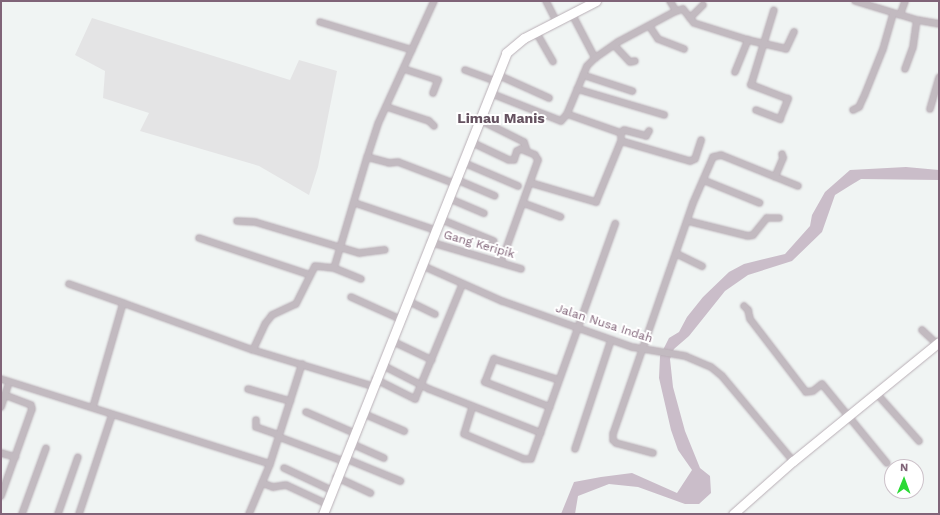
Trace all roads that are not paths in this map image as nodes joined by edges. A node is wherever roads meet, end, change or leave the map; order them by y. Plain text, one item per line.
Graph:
1 (434, 1) edge
2 (546, 1) edge
3 (596, 1) edge
4 (670, 1) edge
5 (855, 1) edge
6 (905, 1) edge
7 (703, 5) dead end
8 (774, 10) dead end
9 (676, 11) junction
10 (893, 13) junction
11 (572, 14) junction
12 (900, 15) junction
13 (690, 18) junction
14 (917, 20) junction
15 (556, 21) junction
16 (320, 22) dead end
17 (939, 24) edge
18 (650, 27) junction
19 (536, 32) junction
20 (794, 32) dead end
21 (748, 40) junction
22 (765, 42) junction
23 (614, 45) junction
24 (684, 49) dead end
25 (412, 50) junction
26 (595, 58) junction
27 (553, 61) dead end
28 (635, 61) dead end
29 (404, 69) junction
30 (905, 69) dead end
31 (465, 70) dead end
32 (735, 72) dead end
33 (583, 75) junction
34 (939, 77) edge
35 (496, 78) junction
36 (577, 89) junction
37 (632, 91) dead end
38 (433, 93) dead end
39 (490, 93) junction
40 (549, 98) dead end
41 (387, 107) junction
42 (930, 109) dead end
43 (756, 110) dead end
44 (853, 110) dead end
45 (567, 114) junction
46 (664, 114) dead end
47 (480, 120) junction
48 (434, 126) dead end
49 (649, 131) dead end
50 (621, 133) junction
51 (701, 140) dead end
52 (621, 141) junction
53 (471, 142) junction
54 (526, 151) junction
55 (782, 154) dead end
56 (367, 157) junction
57 (462, 162) junction
58 (775, 178) junction
59 (702, 180) junction
60 (454, 181) junction
61 (531, 183) junction
62 (518, 186) dead end
63 (798, 186) dead end
64 (495, 196) dead end
65 (448, 198) junction
66 (355, 203) junction
67 (523, 203) junction
68 (760, 203) dead end
69 (484, 213) dead end
70 (561, 217) dead end
71 (779, 218) dead end
72 (440, 220) junction
73 (237, 221) dead end
74 (688, 221) junction
75 (615, 224) dead end
76 (435, 230) junction
77 (199, 238) dead end
78 (494, 241) dead end
79 (430, 242) junction
80 (340, 249) junction
81 (385, 250) dead end
82 (677, 254) junction
83 (501, 263) junction
84 (421, 265) junction
85 (702, 266) dead end
86 (334, 268) junction
87 (520, 269) dead end
88 (310, 275) junction
89 (361, 279) dead end
90 (69, 284) dead end
91 (462, 285) junction
92 (351, 297) dead end
93 (408, 301) junction
94 (122, 303) junction
95 (744, 306) dead end
96 (435, 314) dead end
97 (400, 319) junction
98 (579, 328) junction
99 (922, 330) dead end
100 (611, 340) junction
101 (392, 341) junction
102 (938, 343) edge
103 (253, 350) junction
104 (646, 351) junction
105 (432, 360) junction
106 (302, 364) junction
107 (382, 365) junction
108 (1, 379) edge
109 (559, 380) junction
110 (374, 383) junction
111 (8, 386) dead end
112 (422, 386) junction
113 (248, 389) dead end
114 (877, 394) junction
115 (5, 395) junction
116 (290, 401) junction
117 (1, 407) edge
118 (92, 407) junction
119 (550, 407) junction
120 (472, 408) junction
121 (306, 412) dead end
122 (362, 413) junction
123 (112, 414) junction
124 (850, 417) junction
125 (256, 420) dead end
126 (404, 431) dead end
127 (354, 433) junction
128 (541, 434) junction
129 (279, 436) junction
130 (920, 441) dead end
131 (350, 442) junction
132 (46, 448) dead end
133 (575, 449) dead end
134 (1, 453) edge
135 (652, 453) dead end
136 (15, 457) junction
137 (78, 457) dead end
138 (384, 458) dead end
139 (344, 459) junction
140 (884, 459) edge
141 (793, 461) junction
142 (270, 464) junction
143 (284, 468) dead end
144 (336, 477) junction
145 (400, 481) dead end
146 (262, 483) junction
147 (331, 490) junction
148 (371, 494) dead end
149 (1, 496) edge
150 (327, 504) junction
151 (22, 514) edge
152 (58, 514) edge
153 (79, 514) edge
154 (249, 514) edge
155 (323, 514) edge
156 (733, 514) edge

1 - 25 street
2 - 15 street
3 - 11 main road
4 - 9 street
5 - 10 street
6 - 12 street
7 - 13 street
8 - 22 street
9 - 13 street
9 - 18 street
10 - 12 street
10 - 44 street
11 - 15 main road
11 - 26 street
12 - 14 street
13 - 21 street
14 - 17 street
14 - 30 street
15 - 19 main road
16 - 25 street
18 - 23 street
18 - 24 street
19 - 27 street
19 - 35 main road
20 - 22 street
21 - 22 street
21 - 32 street
22 - 43 street
23 - 26 street
23 - 28 street
25 - 29 street
26 - 33 street
29 - 38 street
29 - 41 street
31 - 35 street
33 - 36 street
33 - 37 street
34 - 42 street
35 - 39 main road
35 - 40 street
36 - 45 street
36 - 46 street
39 - 45 street
39 - 47 main road
41 - 48 street
41 - 56 street
45 - 50 street
47 - 53 main road
47 - 54 street
49 - 50 street
50 - 52 street
51 - 52 street
52 - 61 street
53 - 54 street
53 - 57 main road
54 - 61 street
55 - 58 street
56 - 60 street
56 - 66 street
57 - 60 main road
57 - 62 street
58 - 59 street
58 - 63 street
59 - 68 street
59 - 74 street
60 - 64 street
60 - 65 main road
61 - 67 street
65 - 69 street
65 - 72 main road
66 - 76 street
66 - 80 street
67 - 70 street
67 - 83 street
71 - 74 street
72 - 76 main road
72 - 78 street
73 - 80 street
74 - 82 street
75 - 98 street
76 - 79 main road
77 - 88 street
79 - 83 street, Gang Keripik
79 - 84 main road
80 - 81 street
80 - 86 street
82 - 85 street
82 - 104 street
83 - 87 street, Gang Keripik
84 - 91 street, Jalan Nusa Indah
84 - 93 main road
86 - 88 street
86 - 89 street
88 - 103 street
90 - 94 street
91 - 98 street, Jalan Nusa Indah
91 - 105 street
92 - 97 street
93 - 96 street
93 - 97 main road
94 - 103 street
94 - 118 street
95 - 124 street
97 - 101 main road
98 - 100 street, Jalan Nusa Indah
98 - 109 street
99 - 102 street
100 - 104 street, Jalan Nusa Indah
100 - 133 street
101 - 105 street
101 - 107 main road
102 - 114 main road
103 - 106 street
104 - 135 street
104 - 141 street, Jalan Nusa Indah
105 - 112 street
106 - 110 street
106 - 116 street
107 - 110 main road
107 - 112 street
108 - 118 street
109 - 119 street
109 - 119 street
110 - 112 street
110 - 122 main road
111 - 115 street
112 - 120 street
113 - 116 street
114 - 124 main road
114 - 130 street
115 - 117 street
115 - 136 street
116 - 129 street
118 - 123 street
119 - 128 street
120 - 128 street
120 - 128 street
121 - 127 street
122 - 126 street
122 - 127 main road
123 - 142 street
123 - 153 street
124 - 140 street
124 - 141 main road
125 - 129 street
127 - 131 main road
129 - 139 street
129 - 142 street
131 - 138 street
131 - 139 main road
132 - 151 street
134 - 136 street
136 - 149 street
137 - 152 street
139 - 144 main road
139 - 145 street
141 - 156 main road
142 - 146 street
143 - 147 street
144 - 147 main road
144 - 148 street
146 - 150 street
146 - 154 street
147 - 150 main road
150 - 155 main road

